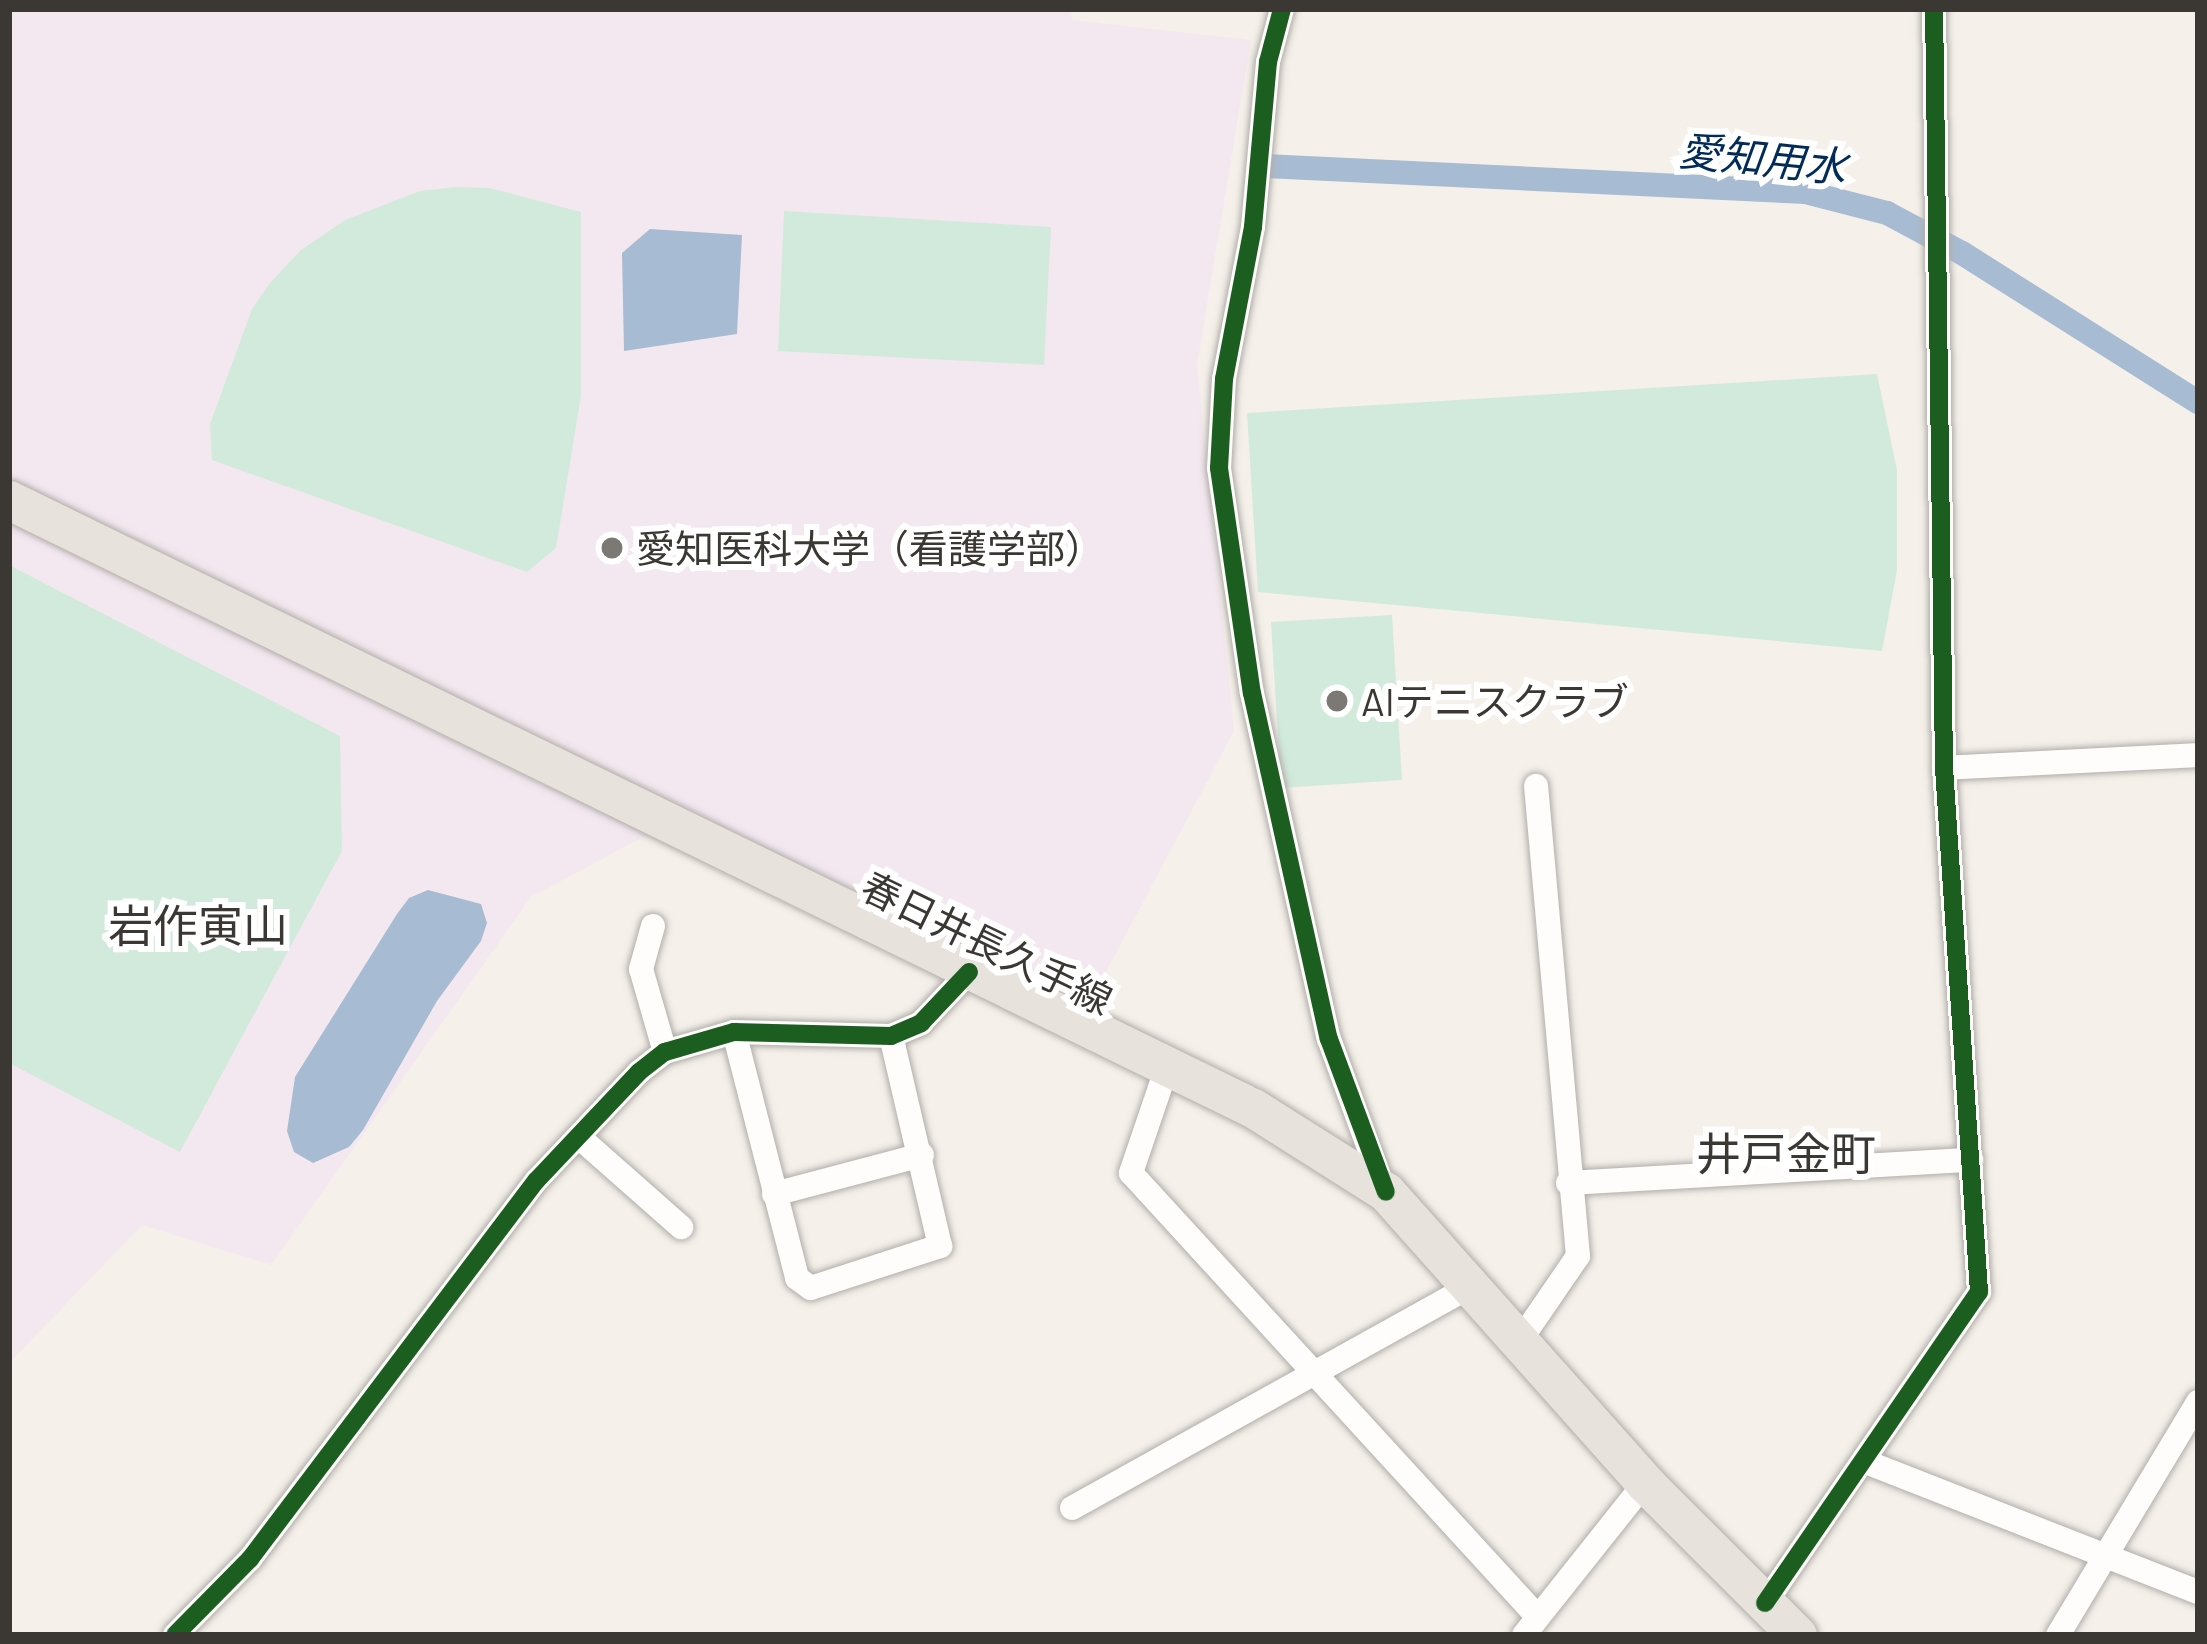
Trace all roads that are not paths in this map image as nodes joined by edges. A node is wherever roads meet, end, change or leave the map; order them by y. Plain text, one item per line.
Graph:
1 (1282, 9) edge
2 (1934, 9) edge
3 (9, 500) edge
4 (2198, 755) edge
5 (1944, 768) junction
6 (1536, 786) dead end
7 (653, 926) dead end
8 (969, 972) junction
9 (734, 1032) junction
10 (891, 1036) junction
11 (665, 1052) junction
12 (1167, 1067) junction
13 (580, 1138) junction
14 (922, 1154) junction
15 (1971, 1160) junction
16 (1568, 1184) junction
17 (1386, 1192) junction
18 (774, 1194) junction
19 (681, 1227) dead end
20 (1468, 1288) junction
21 (1517, 1345) junction
22 (1313, 1371) junction
23 (2198, 1402) edge
24 (1866, 1462) junction
25 (1645, 1483) junction
26 (1072, 1508) dead end
27 (2105, 1556) junction
28 (2198, 1592) edge
29 (1779, 1621) edge
30 (1531, 1626) edge
31 (175, 1635) edge
32 (2058, 1635) edge

1 - 17 street
2 - 5 street
3 - 8 main road, 春日井長久手線
4 - 5 street
5 - 15 street
6 - 16 street
7 - 11 street
8 - 10 street
8 - 12 main road, 春日井長久手線
9 - 10 street
9 - 11 street
9 - 18 street
10 - 14 street
11 - 13 street
12 - 17 main road, 春日井長久手線
12 - 22 street
13 - 19 street
13 - 31 street
14 - 18 street
14 - 18 street
15 - 16 street
15 - 24 street
16 - 21 street
17 - 20 main road, 春日井長久手線
20 - 21 main road, 春日井長久手線
20 - 22 street
21 - 25 main road, 春日井長久手線
22 - 26 street
22 - 30 street
23 - 27 street
24 - 27 street
24 - 29 street
25 - 29 main road, 春日井長久手線
25 - 30 street
27 - 28 street
27 - 32 street

